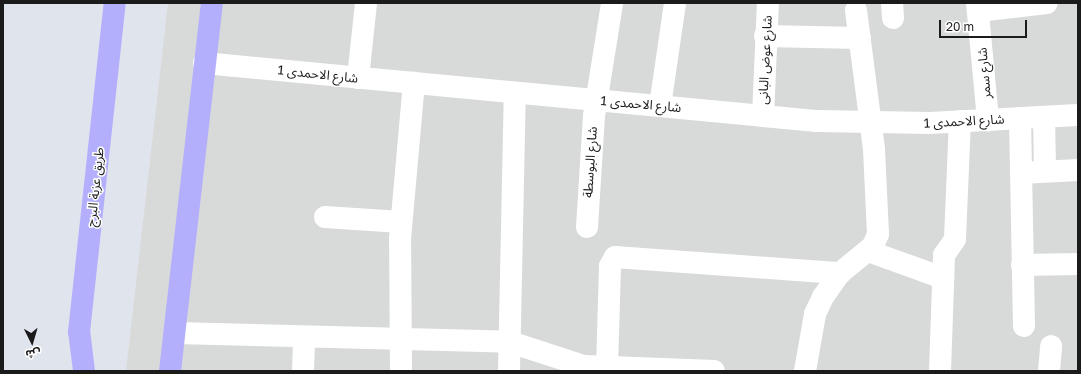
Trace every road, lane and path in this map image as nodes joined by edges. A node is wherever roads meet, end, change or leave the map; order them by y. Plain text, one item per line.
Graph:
1 (115, 3) edge
2 (212, 3) edge
3 (366, 3) edge
4 (612, 3) edge
5 (675, 3) edge
6 (768, 3) edge
7 (1047, 3) edge
8 (978, 7) edge
9 (856, 10) dead end
10 (766, 36) junction
11 (860, 38) junction
12 (204, 63) junction
13 (358, 78) junction
14 (414, 83) junction
15 (515, 93) junction
16 (596, 100) junction
17 (660, 106) junction
18 (1078, 115) edge
19 (763, 116) junction
20 (1044, 117) junction
21 (1020, 118) junction
22 (988, 120) junction
23 (960, 121) junction
24 (871, 123) junction
25 (1078, 170) edge
26 (1045, 172) junction
27 (1021, 173) junction
28 (325, 217) dead end
29 (401, 222) junction
30 (587, 227) dead end
31 (868, 250) junction
32 (1078, 264) edge
33 (1022, 265) junction
34 (840, 273) junction
35 (944, 278) junction
36 (1024, 326) dead end
37 (175, 333) junction
38 (304, 336) junction
39 (402, 339) junction
40 (510, 342) junction
41 (1051, 346) dead end
42 (607, 368) junction
43 (84, 371) edge
44 (170, 371) edge
45 (303, 371) edge
46 (401, 371) edge
47 (509, 371) edge
48 (714, 371) edge
49 (806, 371) edge
50 (940, 371) edge
51 (1049, 371) edge

1 - 43 street, طريق عزبة البرج
2 - 12 street
3 - 13 street
4 - 16 street, شارع البوسطة
5 - 17 street
6 - 10 street, شارع عوض البانى
7 - 8 street
8 - 22 street, شارع سمر
9 - 11 street
10 - 11 street
10 - 19 street, شارع عوض البانى
11 - 24 street
12 - 13 street, شارع الاحمدى 1
12 - 37 street
13 - 14 street, شارع الاحمدى 1
14 - 15 street, شارع الاحمدى 1
14 - 29 street
15 - 16 street, شارع الاحمدى 1
15 - 40 street
16 - 17 street, شارع الاحمدى 1
16 - 30 street, شارع البوسطة
17 - 19 street, شارع الاحمدى 1
18 - 20 street, شارع الاحمدى 1
19 - 24 street, شارع الاحمدى 1
20 - 21 street, شارع الاحمدى 1
20 - 26 street
21 - 22 street, شارع الاحمدى 1
21 - 27 street
22 - 23 street, شارع الاحمدى 1
23 - 24 street, شارع الاحمدى 1
23 - 35 street
24 - 31 street
25 - 26 street
26 - 27 street
27 - 33 street
28 - 29 street
29 - 39 street
31 - 34 street
31 - 35 street
32 - 33 street
33 - 36 street
34 - 42 street
34 - 49 street
35 - 50 street
37 - 38 street
37 - 44 street
38 - 39 street
38 - 45 street
39 - 40 street
39 - 46 street
40 - 42 street
40 - 47 street
41 - 51 street
42 - 48 street

